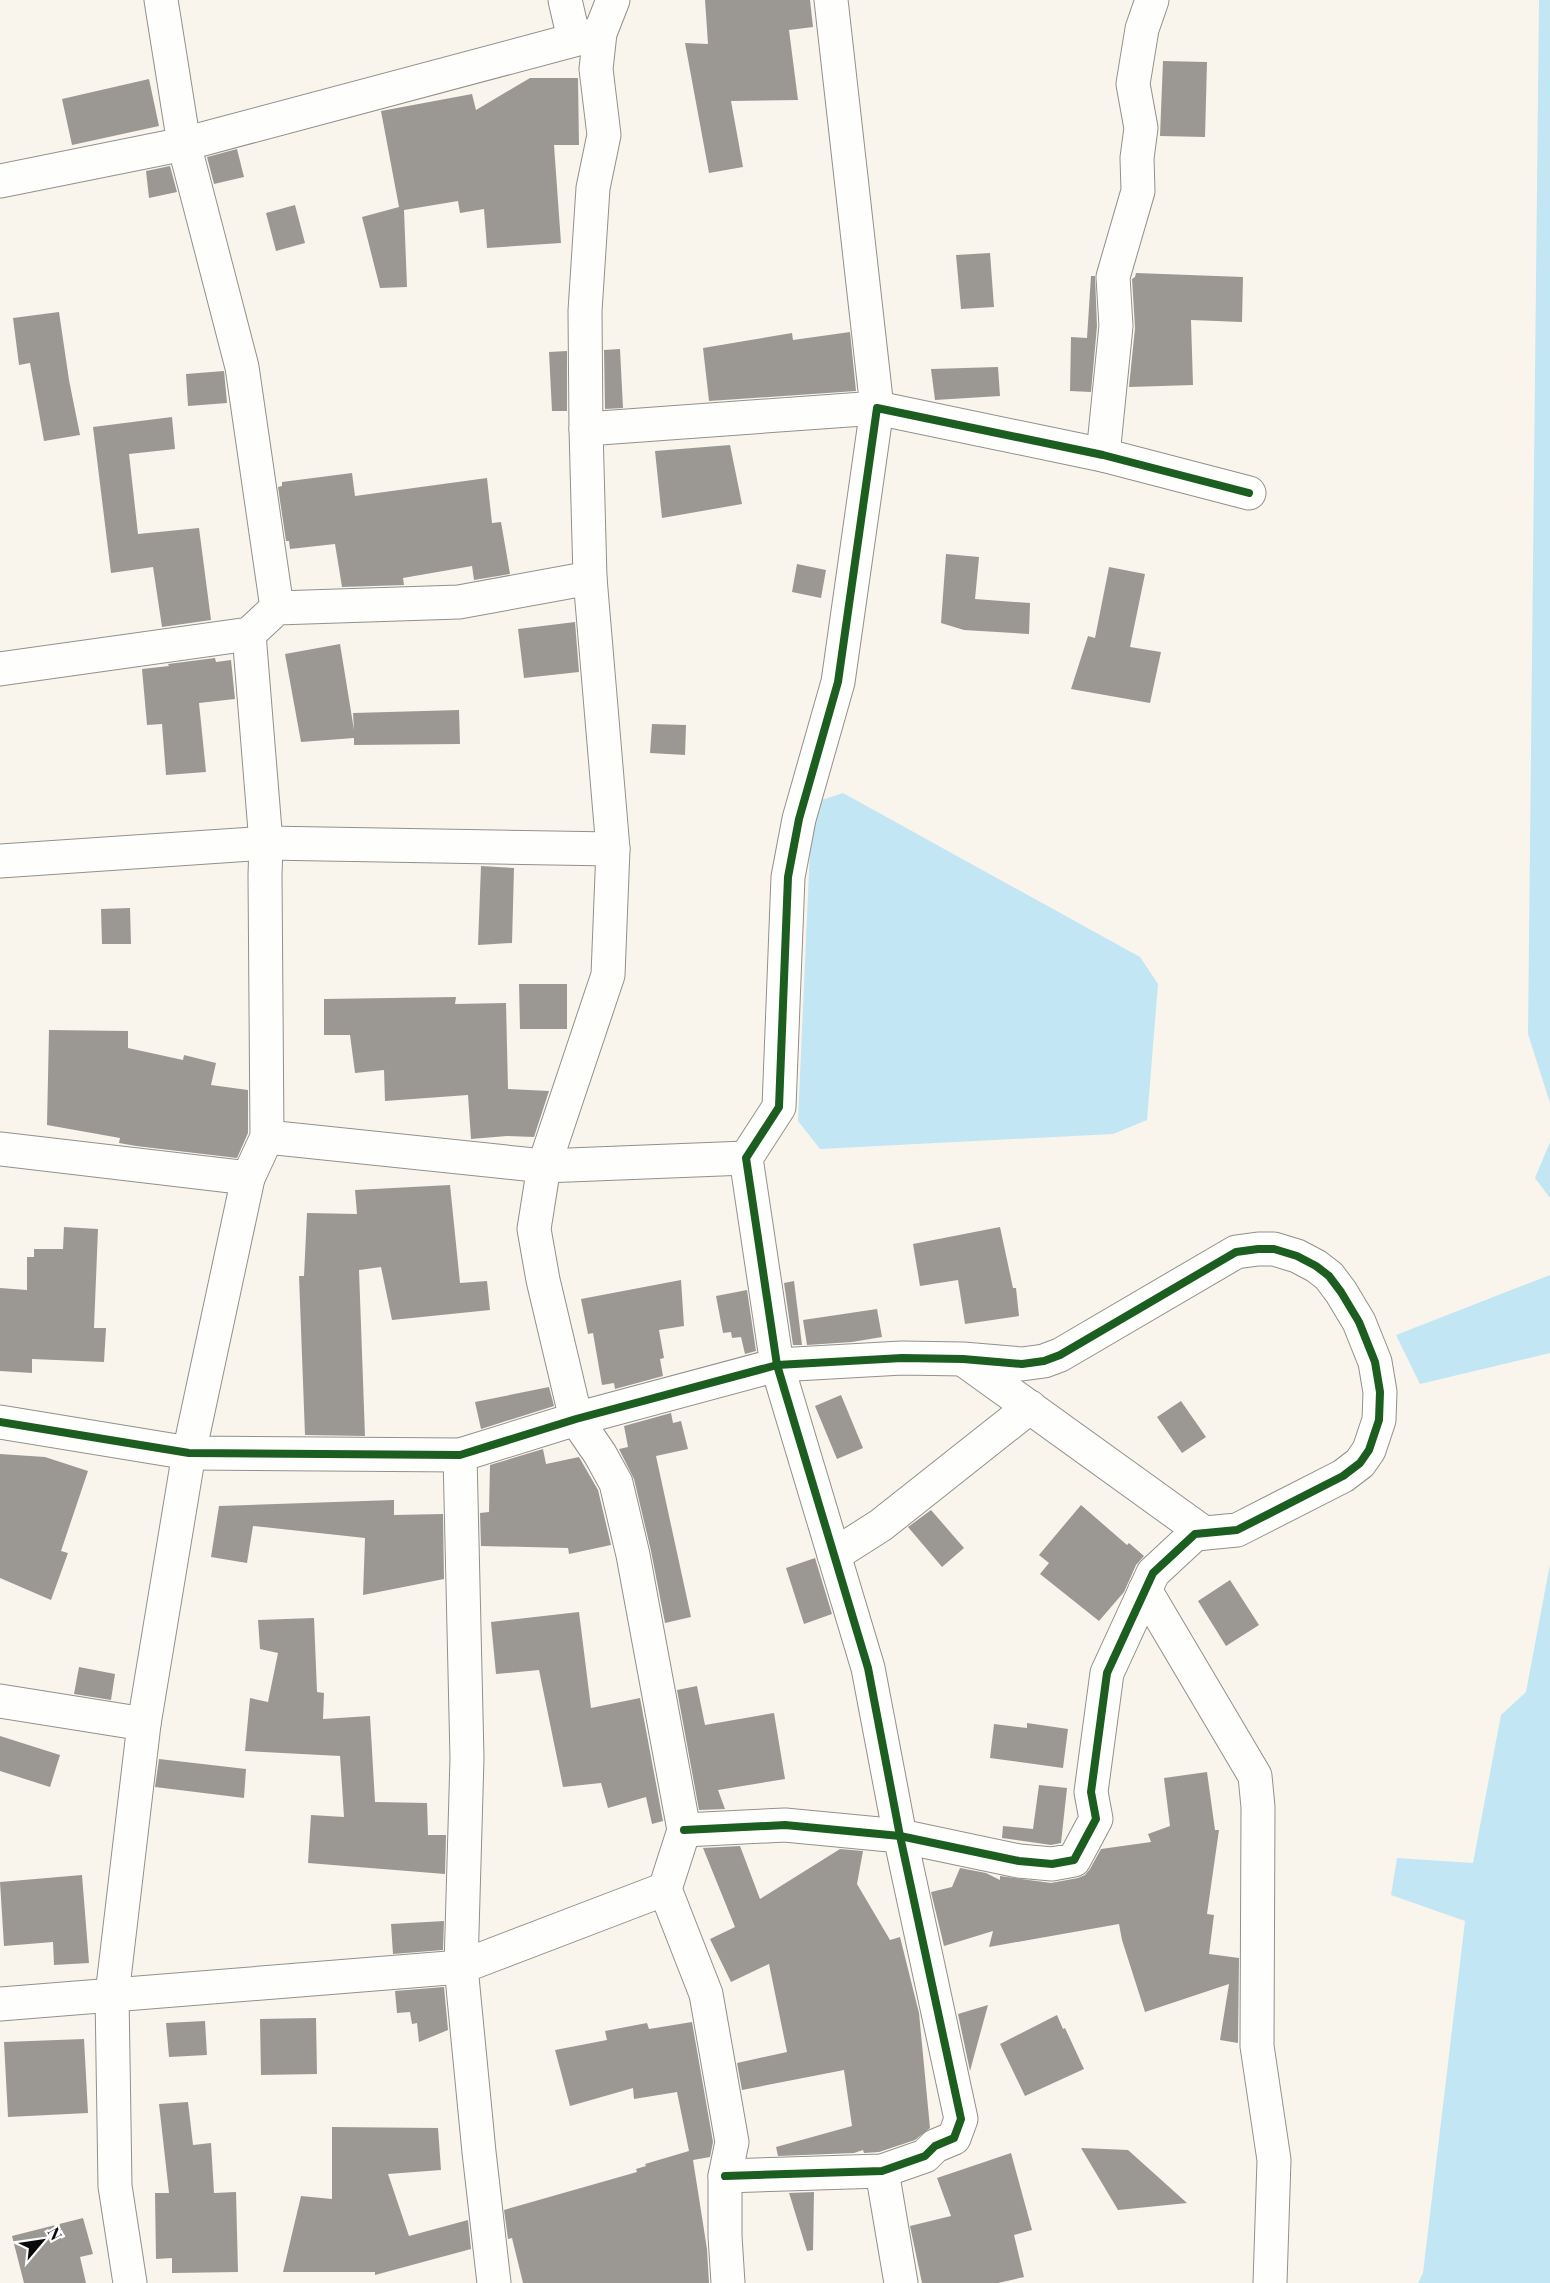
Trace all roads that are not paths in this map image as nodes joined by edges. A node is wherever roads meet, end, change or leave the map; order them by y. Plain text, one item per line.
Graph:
1 (160, 0) edge
2 (565, 0) edge
3 (613, 0) edge
4 (831, 0) edge
5 (1152, 0) edge
6 (587, 36) junction
7 (184, 144) junction
8 (0, 182) edge
9 (877, 408) junction
10 (586, 429) junction
11 (1103, 455) junction
12 (1249, 493) dead end
13 (590, 578) junction
14 (277, 608) junction
15 (249, 634) junction
16 (0, 669) edge
17 (266, 843) junction
18 (613, 849) junction
19 (0, 861) edge
20 (267, 1137) junction
21 (0, 1149) edge
22 (746, 1158) junction
23 (544, 1166) junction
24 (248, 1178) junction
25 (963, 1359) junction
26 (777, 1365) junction
27 (1030, 1407) junction
28 (576, 1419) junction
29 (0, 1422) edge
30 (189, 1453) junction
31 (460, 1455) junction
32 (1204, 1533) junction
33 (834, 1555) junction
34 (1145, 1590) junction
35 (0, 1701) edge
36 (144, 1724) junction
37 (684, 1830) junction
38 (900, 1836) junction
39 (665, 1888) junction
40 (461, 1967) junction
41 (112, 1995) junction
42 (0, 2004) edge
43 (882, 2171) junction
44 (725, 2176) junction
45 (130, 2283) edge
46 (494, 2283) edge
47 (728, 2283) edge
48 (901, 2283) edge
49 (1270, 2283) edge

1 - 7 street
2 - 6 street
3 - 6 street
4 - 9 street
5 - 11 street
6 - 7 street
6 - 10 street
7 - 8 street
7 - 14 street
9 - 10 street
9 - 11 street
9 - 22 street
10 - 13 street
11 - 12 street
13 - 14 street
13 - 18 street
14 - 15 street
15 - 16 street
15 - 17 street
17 - 18 street
17 - 19 street
17 - 20 street
18 - 23 street
20 - 23 street
20 - 24 street
21 - 24 street
22 - 23 street
22 - 26 street
23 - 28 street
24 - 30 street
25 - 26 street
25 - 27 street
25 - 32 street
26 - 28 street
26 - 33 street
27 - 32 street
27 - 33 street
28 - 31 street
28 - 37 street
29 - 30 street
30 - 31 street
30 - 36 street
31 - 40 street
32 - 34 street
33 - 38 street
34 - 38 street
34 - 49 street
35 - 36 street
36 - 41 street
37 - 38 street
37 - 39 street
38 - 43 street
39 - 40 street
39 - 44 street
40 - 41 street
40 - 46 street
41 - 42 street
41 - 45 street
43 - 44 street
43 - 48 street
44 - 47 street

